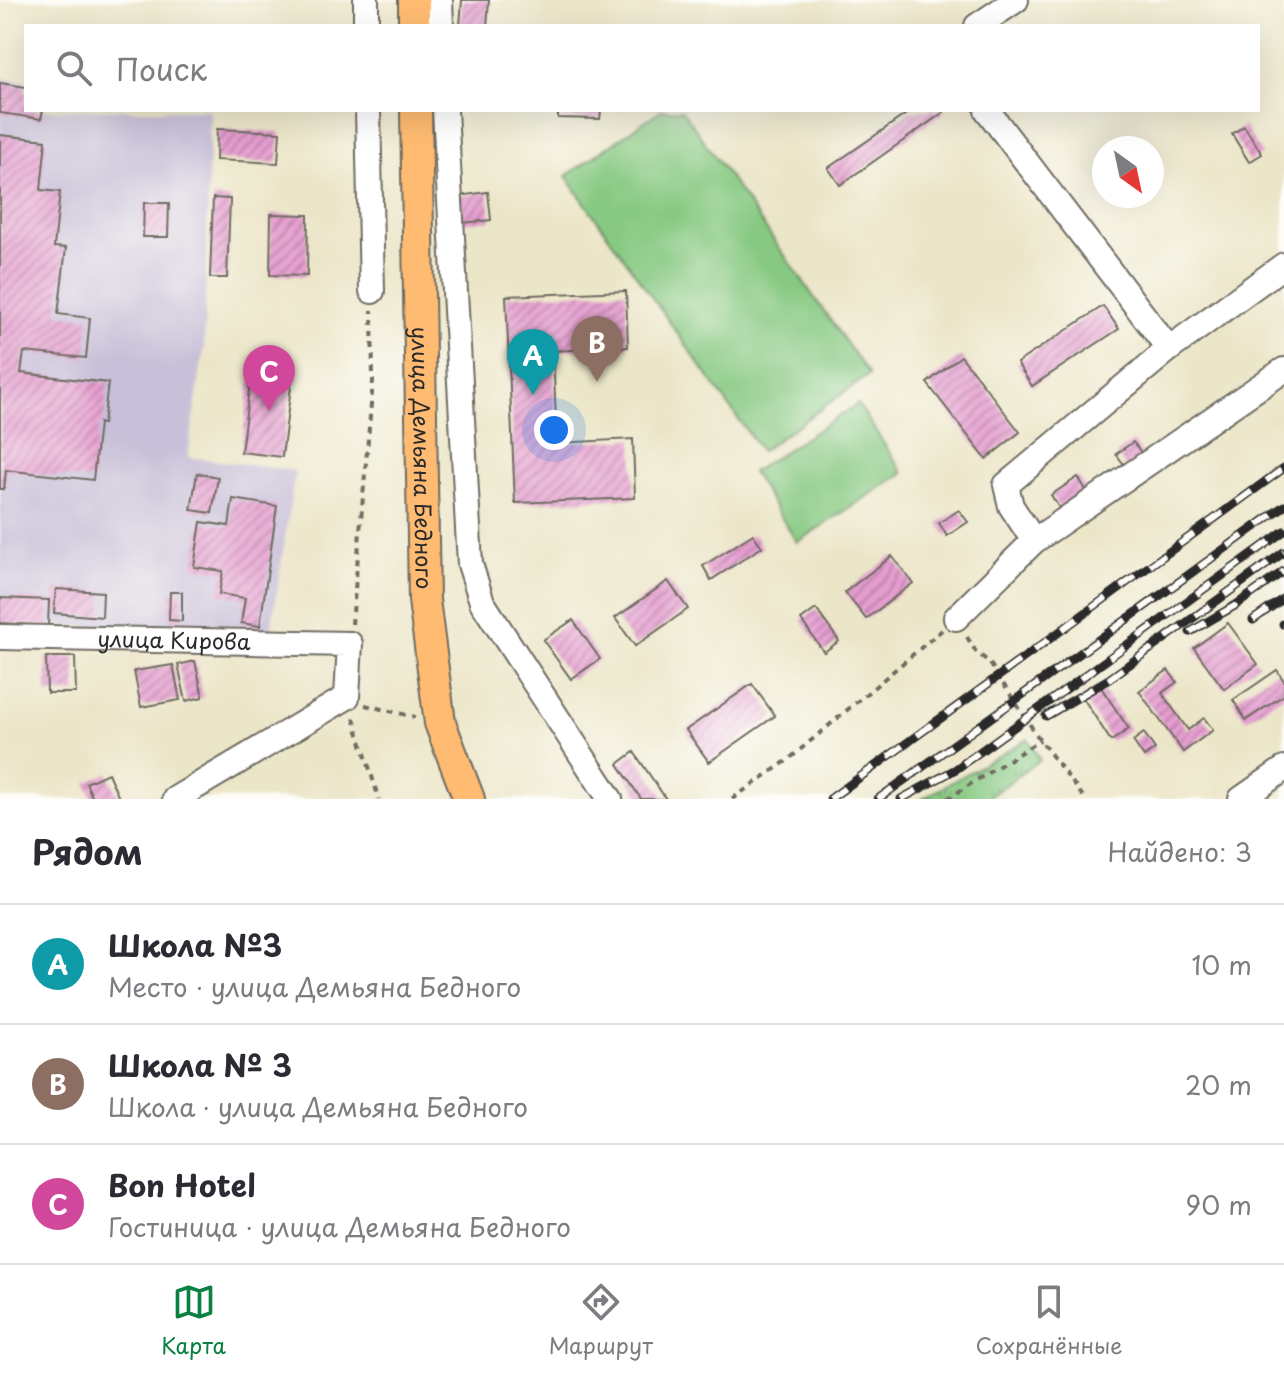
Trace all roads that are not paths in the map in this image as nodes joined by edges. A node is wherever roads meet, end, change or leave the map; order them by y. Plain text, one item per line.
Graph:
1 (366, 0) edge
2 (414, 0) edge
3 (440, 0) edge
4 (1016, 0) edge
5 (366, 24) edge
6 (414, 24) edge
7 (441, 24) edge
8 (980, 24) edge
9 (368, 112) edge
10 (416, 112) edge
11 (445, 112) edge
12 (989, 112) edge
13 (1284, 265) edge
14 (372, 291) road end
15 (1169, 349) junction
16 (1284, 370) edge
17 (1034, 541) junction
18 (956, 618) road end
19 (0, 637) edge
20 (1284, 769) edge
21 (175, 799) edge
22 (469, 799) edge
23 (610, 799) edge
24 (1241, 799) edge

1 - 5 street
2 - 6 main road
3 - 7 street
4 - 8 street
9 - 14 street
10 - 22 main road, улица Демьяна Бедного
11 - 23 street
12 - 15 street
13 - 15 street
15 - 17 street
16 - 17 street
17 - 18 street
19 - 21 street, улица Кирова
20 - 24 street

